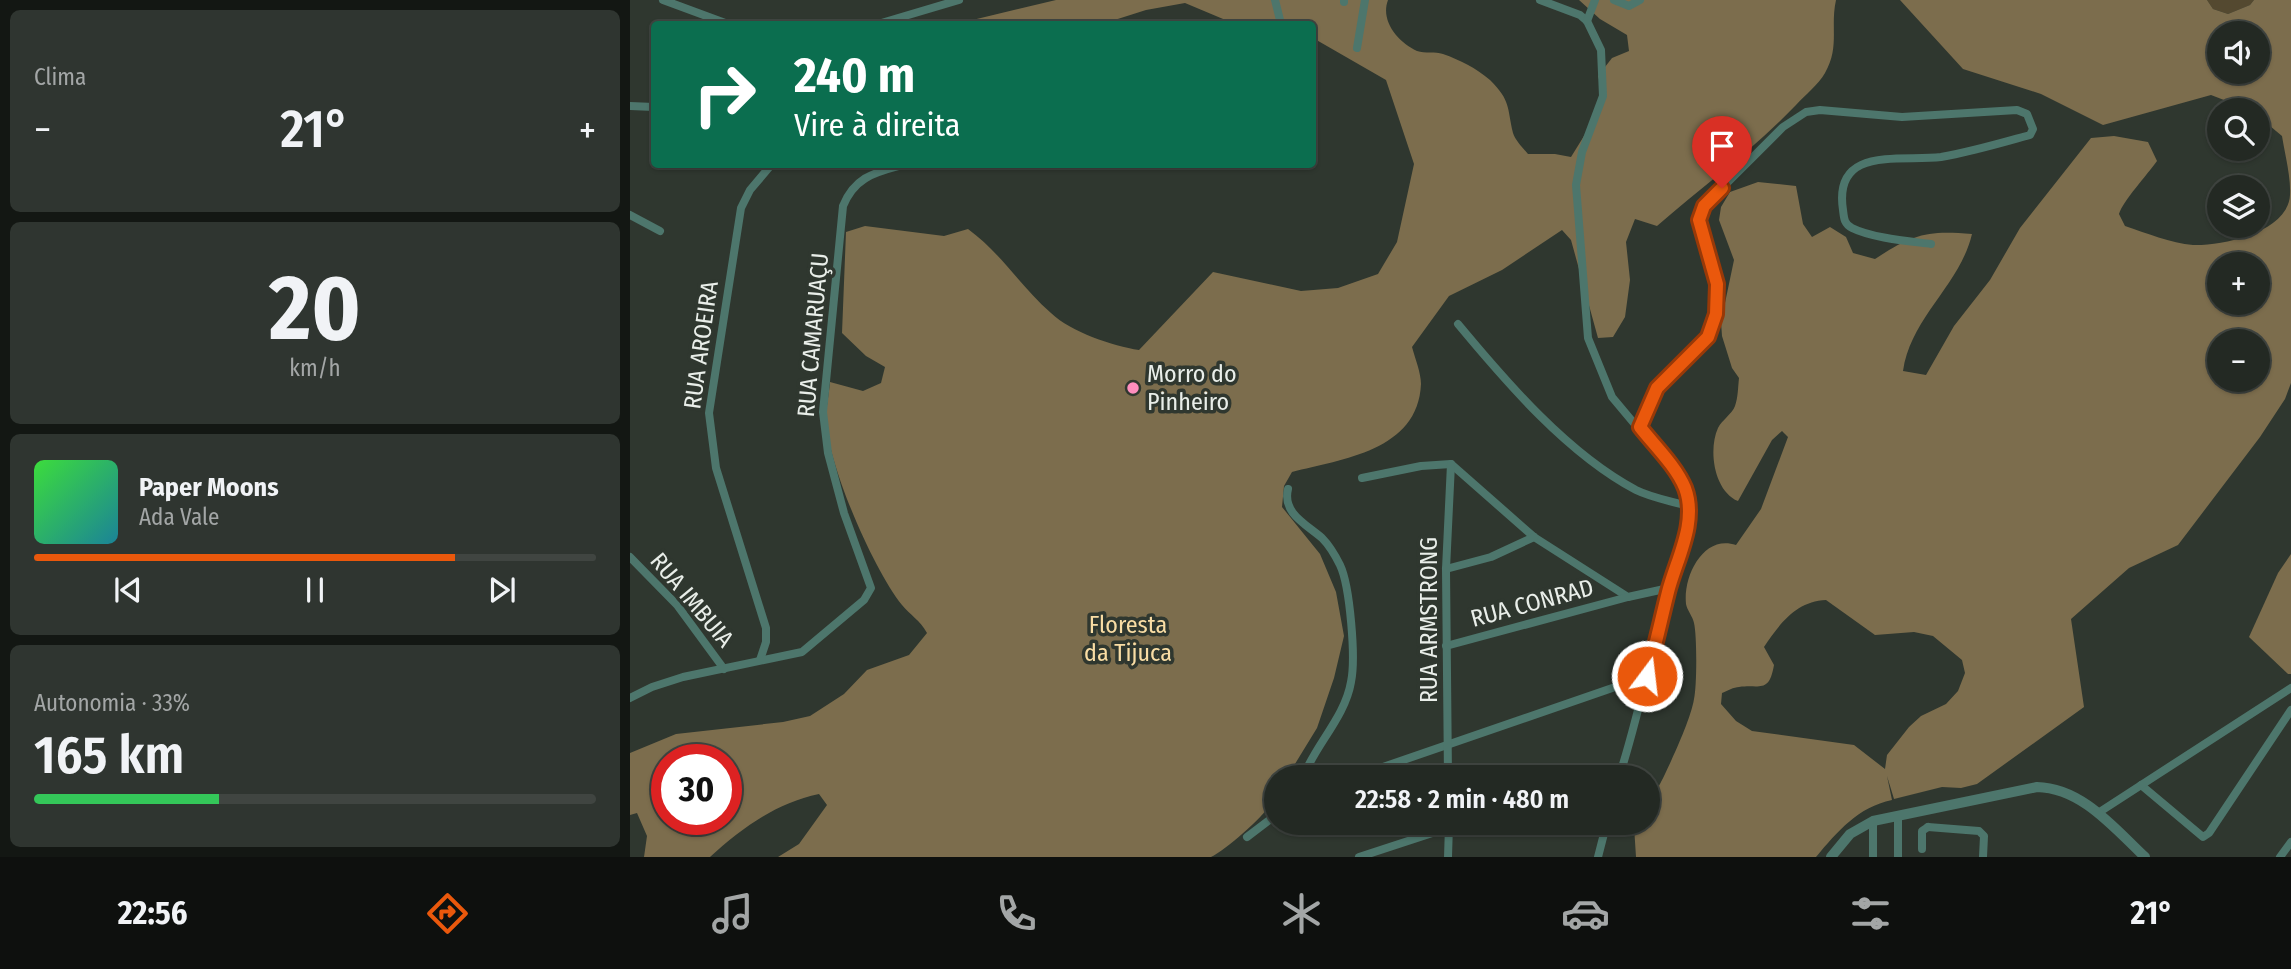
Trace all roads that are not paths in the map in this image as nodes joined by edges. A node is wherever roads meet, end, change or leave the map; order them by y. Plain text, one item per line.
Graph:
1 (663, 0) edge
2 (959, 0) edge
3 (1275, 0) edge
4 (1365, 0) edge
5 (1540, 0) edge
6 (1595, 0) edge
7 (1614, 0) edge
8 (1640, 0) edge
9 (1587, 20) junction
10 (720, 21) edge
11 (888, 21) edge
12 (1280, 21) edge
13 (1357, 48) dead end
14 (630, 106) edge
15 (651, 107) edge
16 (769, 168) edge
17 (891, 168) edge
18 (630, 215) edge
19 (660, 231) dead end
20 (1931, 244) dead end
21 (1458, 324) dead end
22 (1640, 427) junction
23 (1451, 464) junction
24 (1362, 478) dead end
25 (1288, 489) dead end
26 (1688, 506) junction
27 (1534, 537) junction
28 (630, 556) edge
29 (1446, 569) junction
30 (1669, 588) junction
31 (1628, 597) junction
32 (1447, 646) junction
33 (760, 660) junction
34 (724, 669) junction
35 (1647, 676) junction
36 (2291, 688) edge
37 (630, 698) edge
38 (2291, 710) edge
39 (1448, 745) junction
40 (1310, 765) edge
41 (1389, 765) edge
42 (1448, 765) edge
43 (1622, 765) edge
44 (2141, 785) junction
45 (1924, 811) junction
46 (2098, 813) junction
47 (1898, 817) junction
48 (1874, 821) junction
49 (1264, 824) edge
50 (1928, 827) junction
51 (1421, 835) edge
52 (1449, 835) edge
53 (1604, 835) edge
54 (1247, 837) dead end
55 (2291, 842) edge
56 (1922, 849) dead end
57 (1359, 857) edge
58 (1448, 857) edge
59 (1598, 857) edge
60 (1831, 857) edge
61 (1873, 857) edge
62 (1898, 857) edge
63 (1983, 857) edge
64 (2145, 857) edge
65 (2280, 857) edge

1 - 10 street
2 - 11 street
3 - 12 street
4 - 13 street
5 - 9 street
6 - 9 street
7 - 8 street
9 - 22 street
14 - 15 street
16 - 33 street, RUA AROEIRA
17 - 33 street, RUA CAMARUAÇU
18 - 19 street
20 - 22 street
21 - 26 street
22 - 26 street
23 - 24 street
23 - 27 street
23 - 29 street, RUA ARMSTRONG
25 - 40 street
26 - 30 street
27 - 29 street
27 - 31 street
28 - 34 street, RUA IMBUIA
29 - 32 street, RUA ARMSTRONG
30 - 31 street, RUA CONRAD
30 - 35 street
31 - 32 street, RUA CONRAD
32 - 39 street, RUA ARMSTRONG
33 - 34 street
34 - 37 street
35 - 39 street
35 - 43 street
36 - 44 street
38 - 44 street
39 - 41 street
39 - 42 street, RUA ARMSTRONG
44 - 46 street
45 - 46 street
45 - 47 street
45 - 50 street
46 - 64 street
47 - 48 street
47 - 62 street
48 - 60 street
48 - 61 street
49 - 54 street
50 - 56 street
50 - 63 street
51 - 57 street
52 - 58 street
53 - 59 street
55 - 65 street

